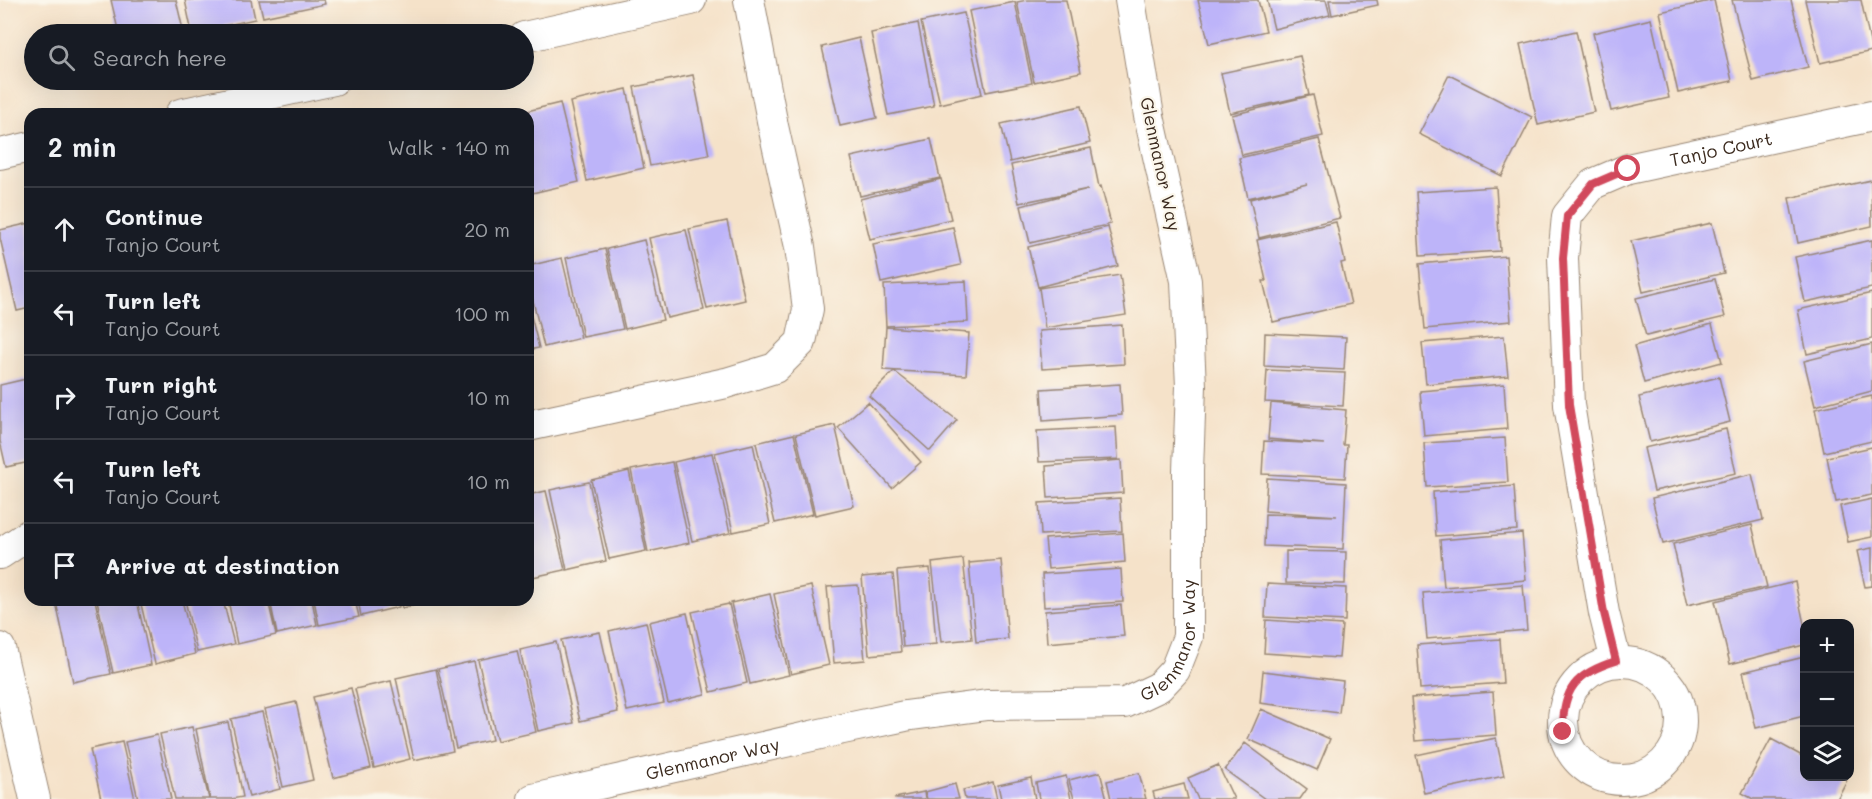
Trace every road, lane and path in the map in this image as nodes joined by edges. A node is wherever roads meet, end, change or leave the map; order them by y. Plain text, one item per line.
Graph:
1 (691, 0) edge
2 (749, 0) edge
3 (1130, 0) edge
4 (534, 35) edge
5 (289, 90) edge
6 (207, 108) edge
7 (1872, 116) edge
8 (24, 148) edge
9 (0, 154) edge
10 (534, 425) edge
11 (24, 538) edge
12 (0, 554) edge
13 (0, 648) edge
14 (1616, 661) dead end
15 (35, 799) edge
16 (533, 799) edge

1 - 4 street
2 - 10 street
3 - 16 street, Glenmanor Way
5 - 6 street
7 - 14 street, Tanjo Court
8 - 9 street
11 - 12 street
13 - 15 street

